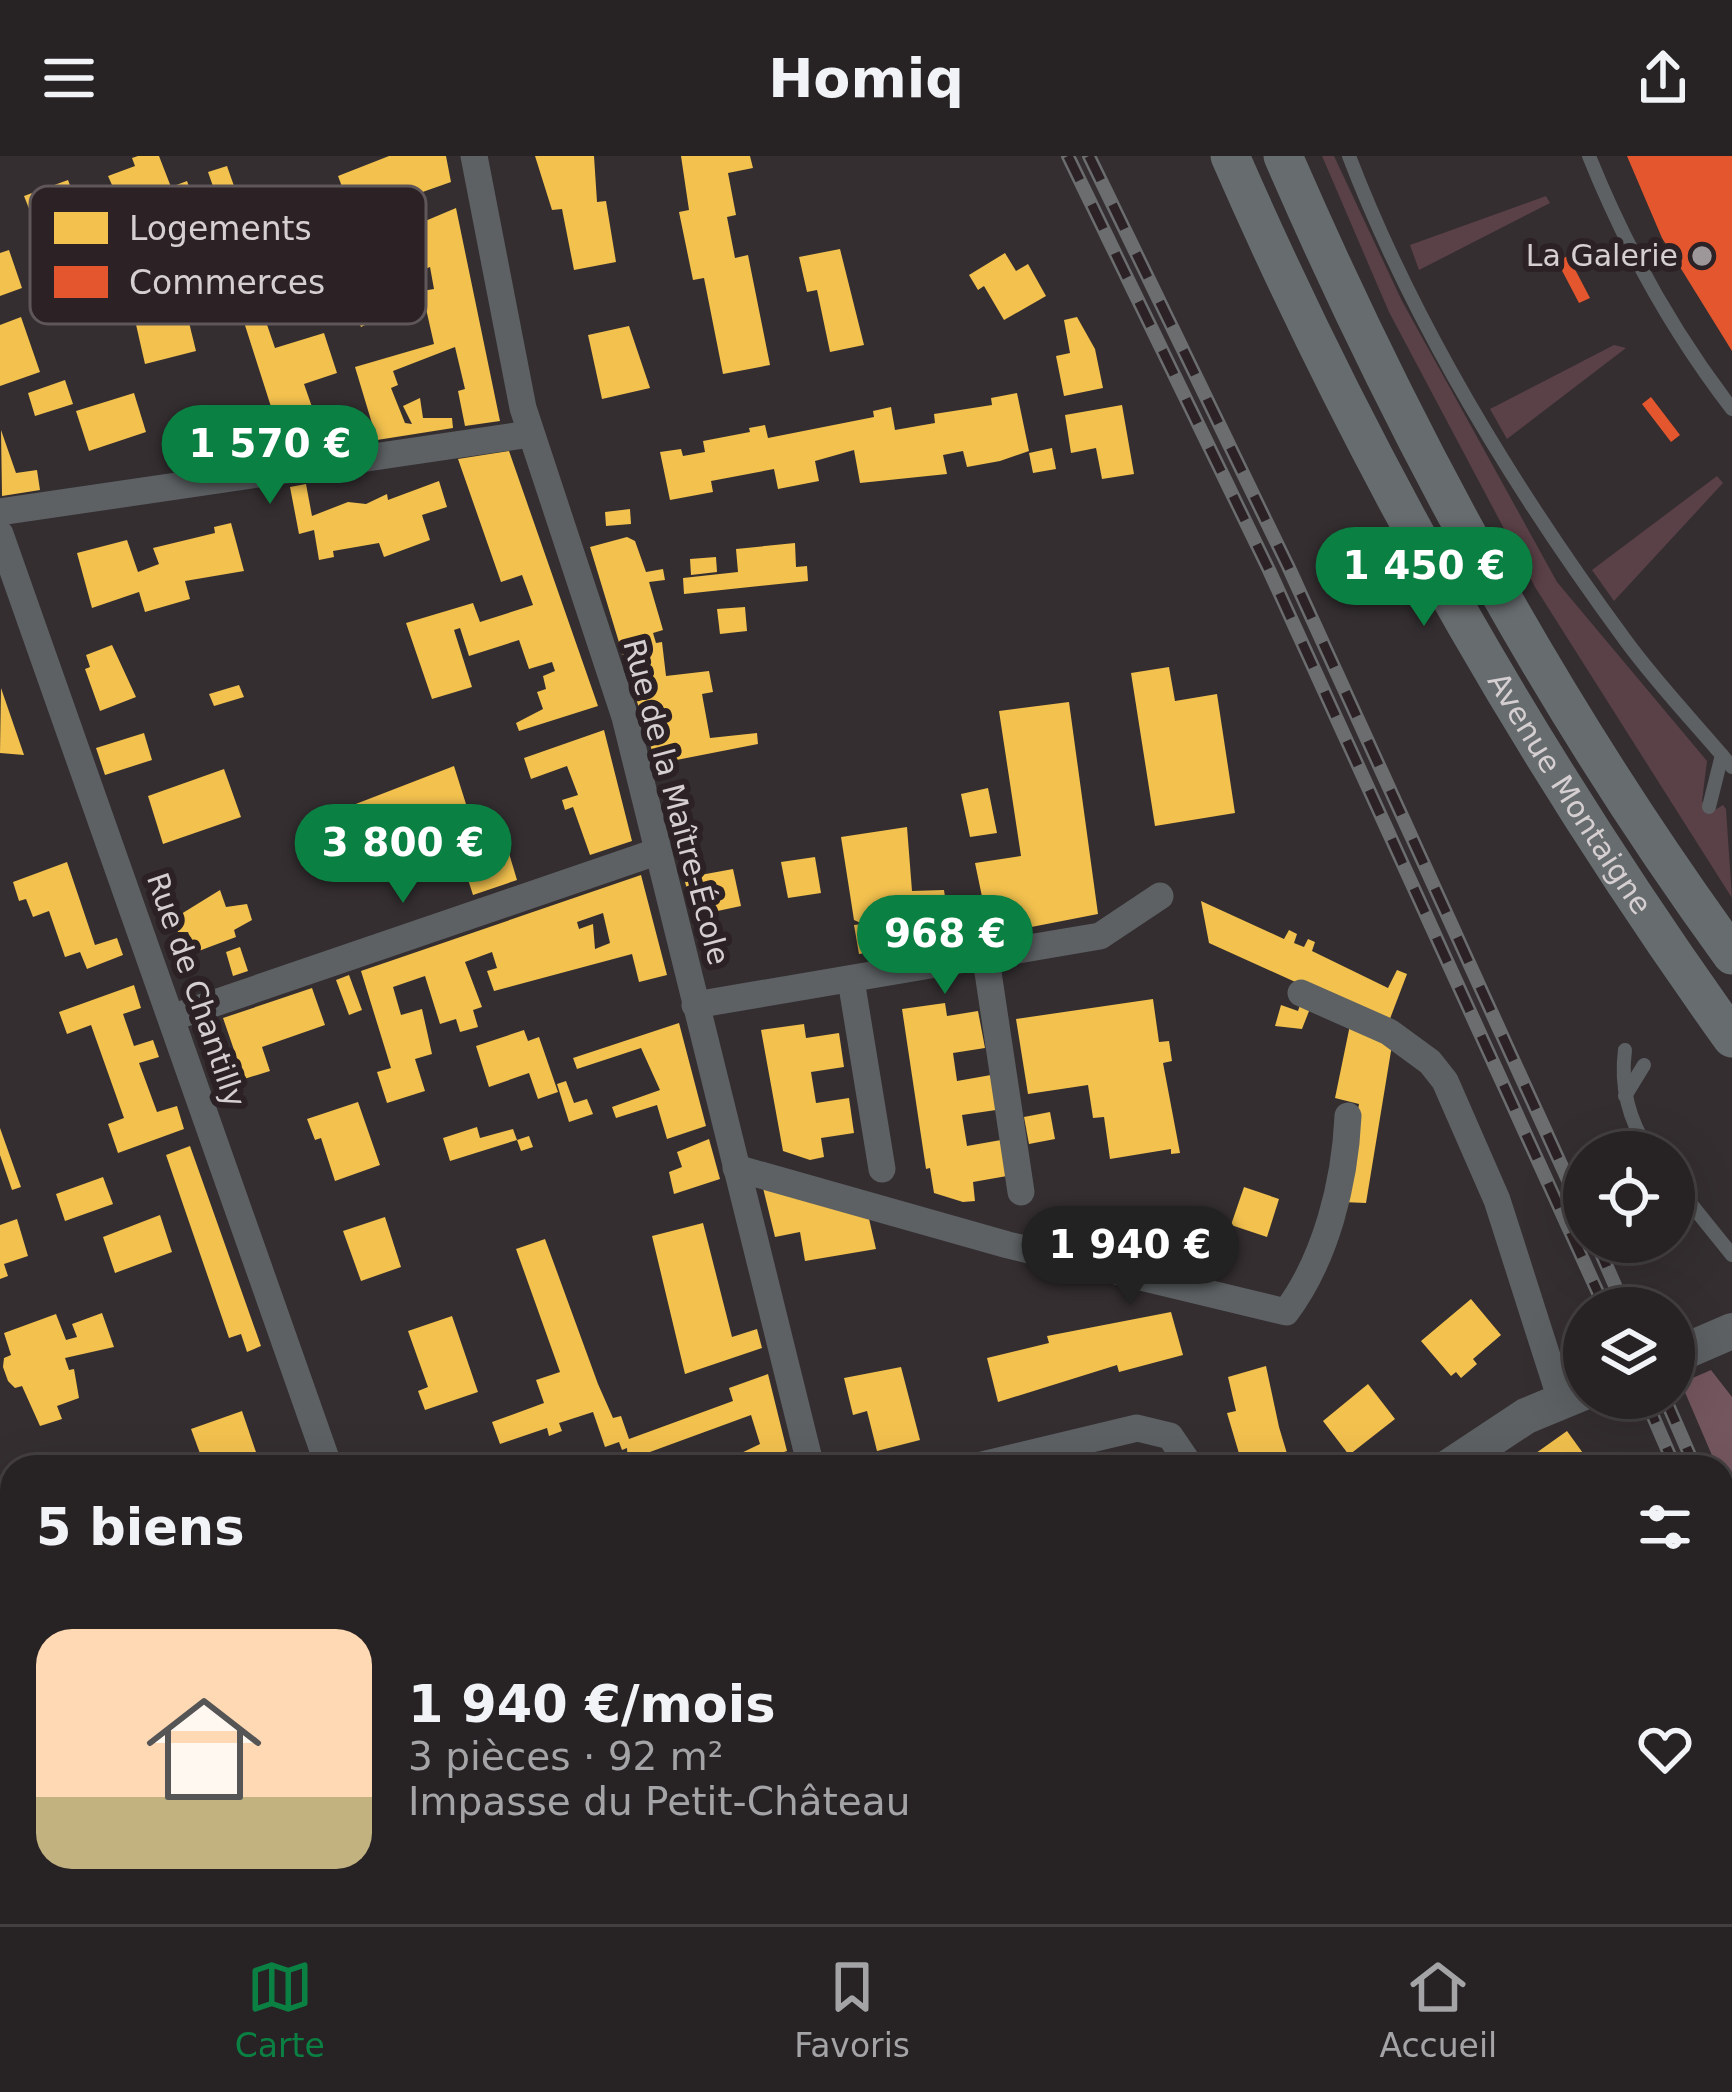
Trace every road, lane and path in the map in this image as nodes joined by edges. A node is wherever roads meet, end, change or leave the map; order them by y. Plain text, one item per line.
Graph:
1 (474, 156) edge
2 (1230, 156) edge
3 (1283, 156) edge
4 (1349, 156) edge
5 (1589, 156) edge
6 (1732, 409) edge
7 (530, 434) junction
8 (0, 512) edge
9 (0, 534) edge
10 (1727, 761) edge
11 (1709, 807) dead end
12 (656, 852) junction
13 (1160, 896) dead end
14 (1732, 956) edge
15 (986, 959) junction
16 (850, 980) junction
17 (1301, 993) dead end
18 (695, 1005) junction
19 (171, 1018) junction
20 (1732, 1038) edge
21 (1625, 1050) dead end
22 (1644, 1065) dead end
23 (1625, 1096) junction
24 (1348, 1116) dead end
25 (1640, 1131) edge
26 (736, 1168) junction
27 (882, 1168) dead end
28 (1021, 1192) dead end
29 (1695, 1209) edge
30 (1732, 1255) edge
31 (1563, 1372) edge
32 (1563, 1400) edge
33 (325, 1455) edge
34 (809, 1455) edge
35 (1024, 1455) edge
36 (1183, 1455) edge
37 (1466, 1455) edge

1 - 7 street, Rue de la Maître-École
2 - 20 main road, Avenue Montaigne
3 - 14 main road, Avenue Montaigne
4 - 10 lane
5 - 6 lane
7 - 8 street
7 - 12 street, Rue de la Maître-École
9 - 19 street, Rue de Chantilly
10 - 11 lane
12 - 18 street, Rue de la Maître-École
12 - 19 street
13 - 15 street
15 - 16 street
15 - 28 street
16 - 18 street
16 - 27 street
17 - 31 street
18 - 26 street, Rue de la Maître-École
19 - 33 street, Rue de Chantilly
21 - 23 lane
22 - 23 lane
23 - 25 lane
24 - 26 street
26 - 34 street, Rue de la Maître-École
29 - 30 lane
32 - 37 street
35 - 36 street

